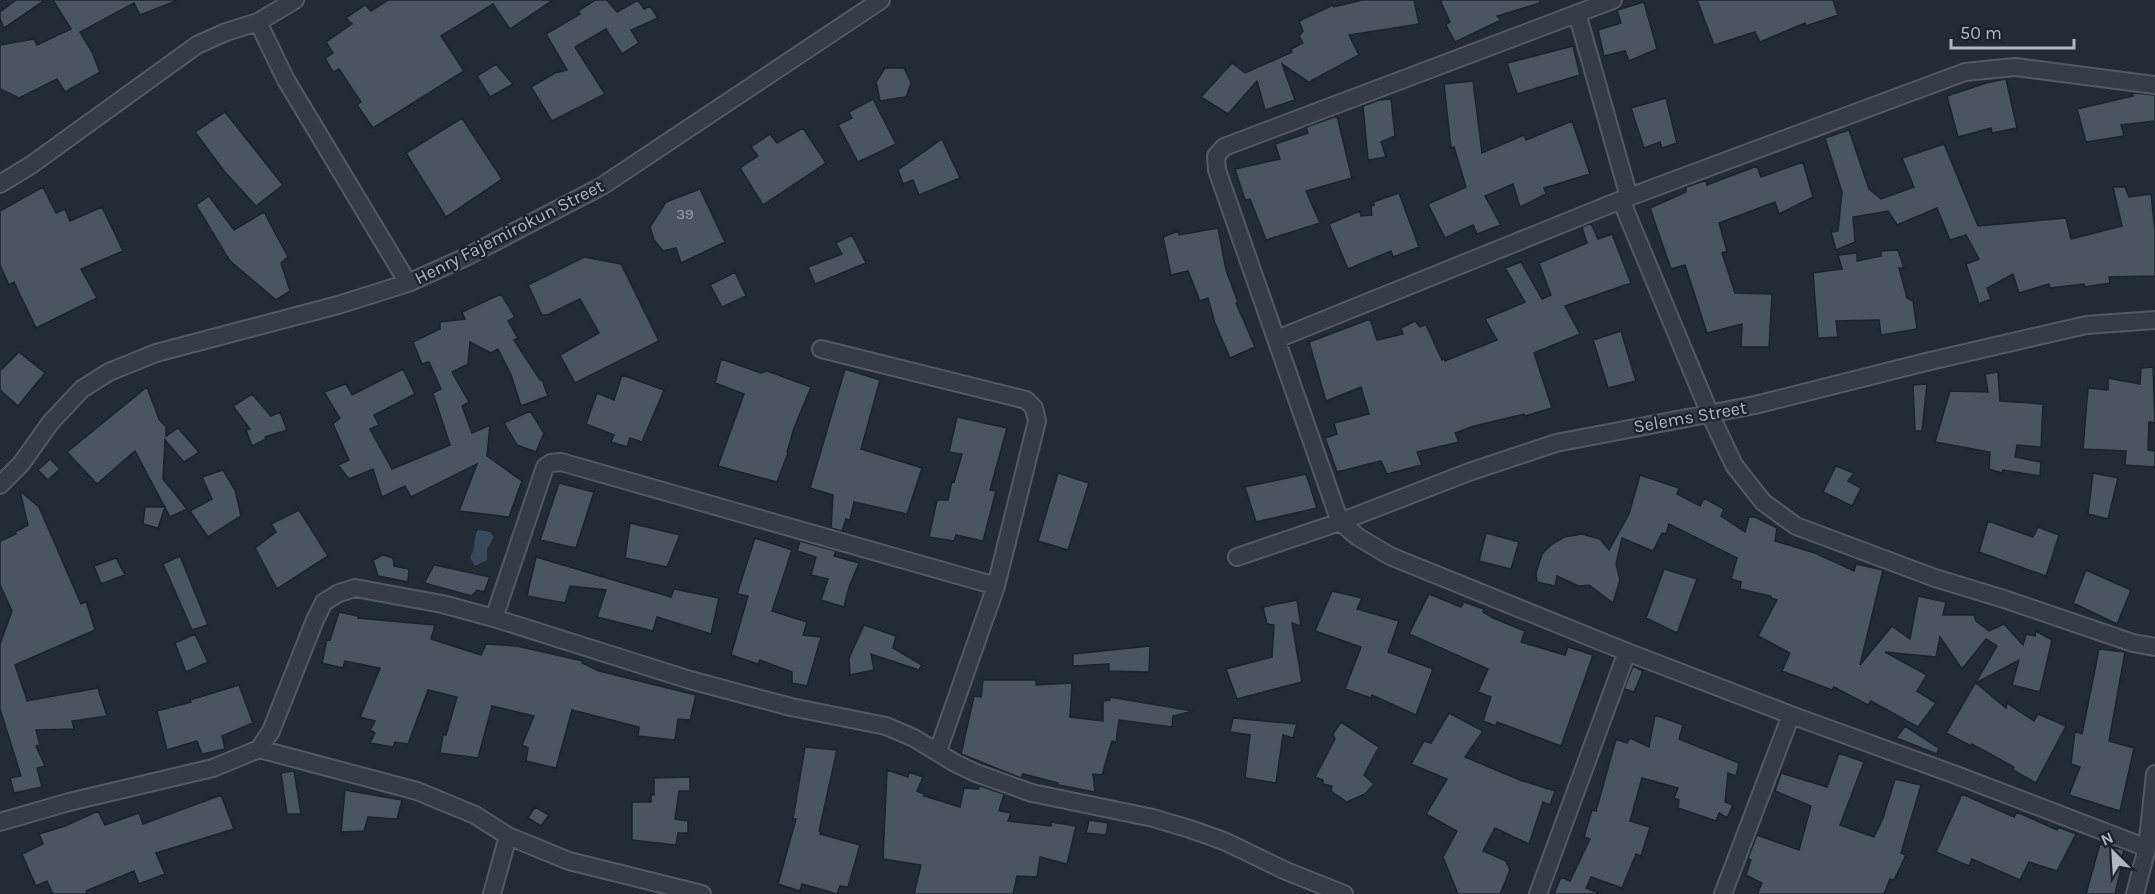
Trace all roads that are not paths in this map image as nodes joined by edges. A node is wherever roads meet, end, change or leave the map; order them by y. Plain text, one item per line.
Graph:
1 (295, 0) edge
2 (881, 0) edge
3 (1613, 0) edge
4 (1577, 13) junction
5 (258, 22) junction
6 (2155, 85) edge
7 (0, 184) edge
8 (1625, 199) junction
9 (408, 283) junction
10 (2155, 320) edge
11 (1277, 339) junction
12 (821, 349) dead end
13 (1710, 414) junction
14 (0, 485) edge
15 (1340, 522) junction
16 (1237, 557) dead end
17 (996, 586) junction
18 (494, 618) junction
19 (2155, 647) edge
20 (1627, 652) junction
21 (1791, 715) junction
22 (259, 749) junction
23 (938, 751) junction
24 (2155, 774) edge
25 (0, 822) edge
26 (508, 836) junction
27 (2147, 848) junction
28 (492, 894) edge
29 (702, 894) edge
30 (1344, 894) edge
31 (1538, 894) edge
32 (1723, 894) edge
33 (2135, 894) edge

1 - 5 street
2 - 9 street, Henry Fajemirokun Street
3 - 4 street
4 - 8 street
4 - 11 street
5 - 7 street
5 - 9 street
6 - 8 street
8 - 11 street
8 - 13 street
9 - 14 street, Henry Fajemirokun Street
10 - 13 street, Selems Street
11 - 15 street
12 - 17 street
13 - 15 street, Selems Street
13 - 19 street
15 - 16 street, Selems Street
15 - 20 street
17 - 18 street
17 - 23 street
18 - 22 street
18 - 23 street
20 - 21 street
20 - 31 street
21 - 27 street
21 - 32 street
22 - 25 street
22 - 26 street
23 - 30 street
24 - 27 street
26 - 28 street
26 - 29 street
27 - 33 street

